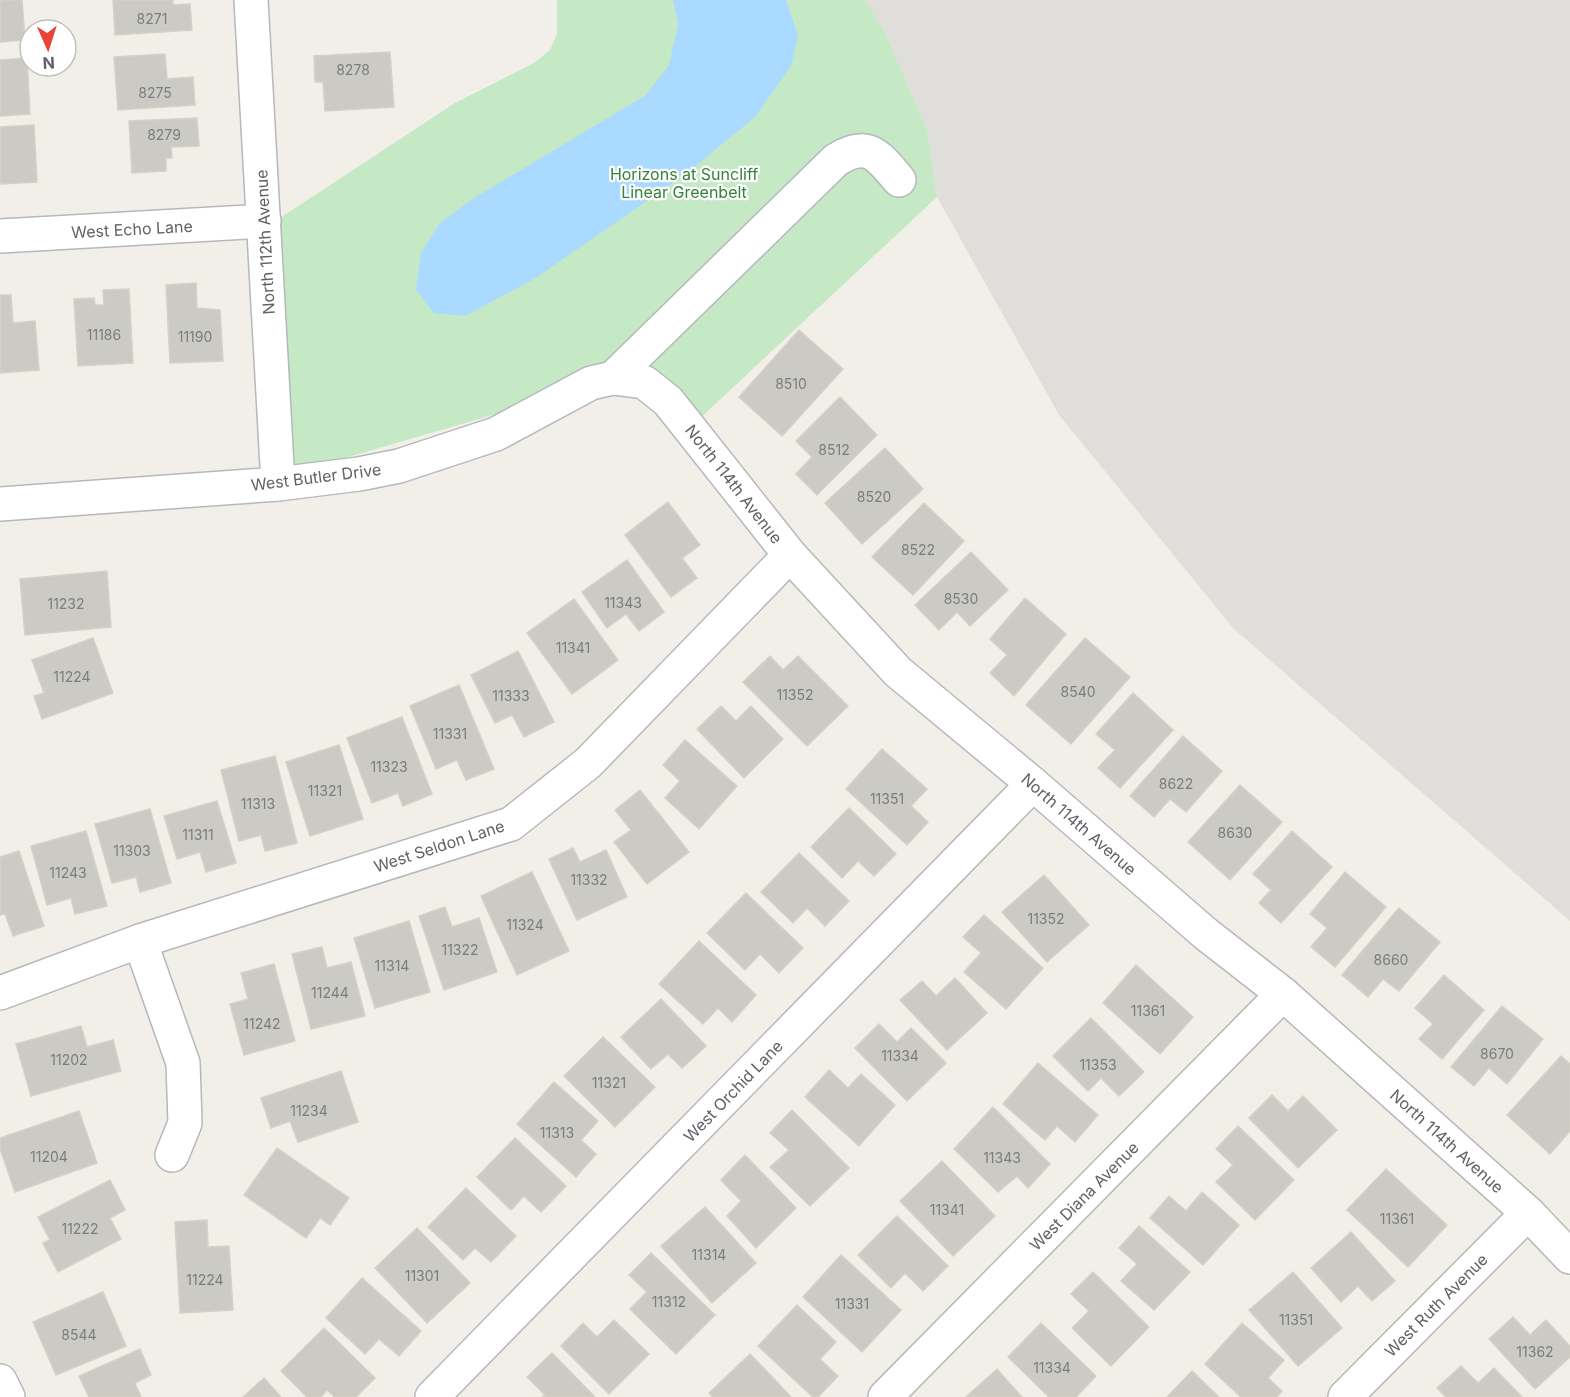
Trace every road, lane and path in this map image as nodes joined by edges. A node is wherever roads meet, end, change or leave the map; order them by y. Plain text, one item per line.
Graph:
1 (251, 0) edge
2 (899, 180) dead end
3 (264, 221) junction
4 (0, 236) edge
5 (613, 378) junction
6 (278, 484) junction
7 (0, 504) edge
8 (790, 555) junction
9 (1033, 784) junction
10 (140, 941) junction
11 (0, 993) edge
12 (1283, 994) junction
13 (172, 1155) dead end
14 (1528, 1213) junction
15 (1570, 1257) edge
16 (0, 1381) edge
17 (8, 1397) edge
18 (432, 1397) edge
19 (885, 1397) edge
20 (1345, 1397) edge

1 - 3 street, North 112th Avenue
2 - 5 street
3 - 4 street, West Echo Lane
3 - 6 street, North 112th Avenue
5 - 6 street, West Butler Drive
5 - 8 street, North 114th Avenue
6 - 7 street, West Butler Drive
8 - 9 street, North 114th Avenue
8 - 10 street, West Seldon Lane
9 - 12 street, North 114th Avenue
9 - 18 street, West Orchid Lane
10 - 11 street, West Seldon Lane
10 - 13 street
12 - 14 street, North 114th Avenue
12 - 19 street, West Diana Avenue
14 - 15 street, North 114th Avenue
14 - 20 street, West Ruth Avenue
16 - 17 street

